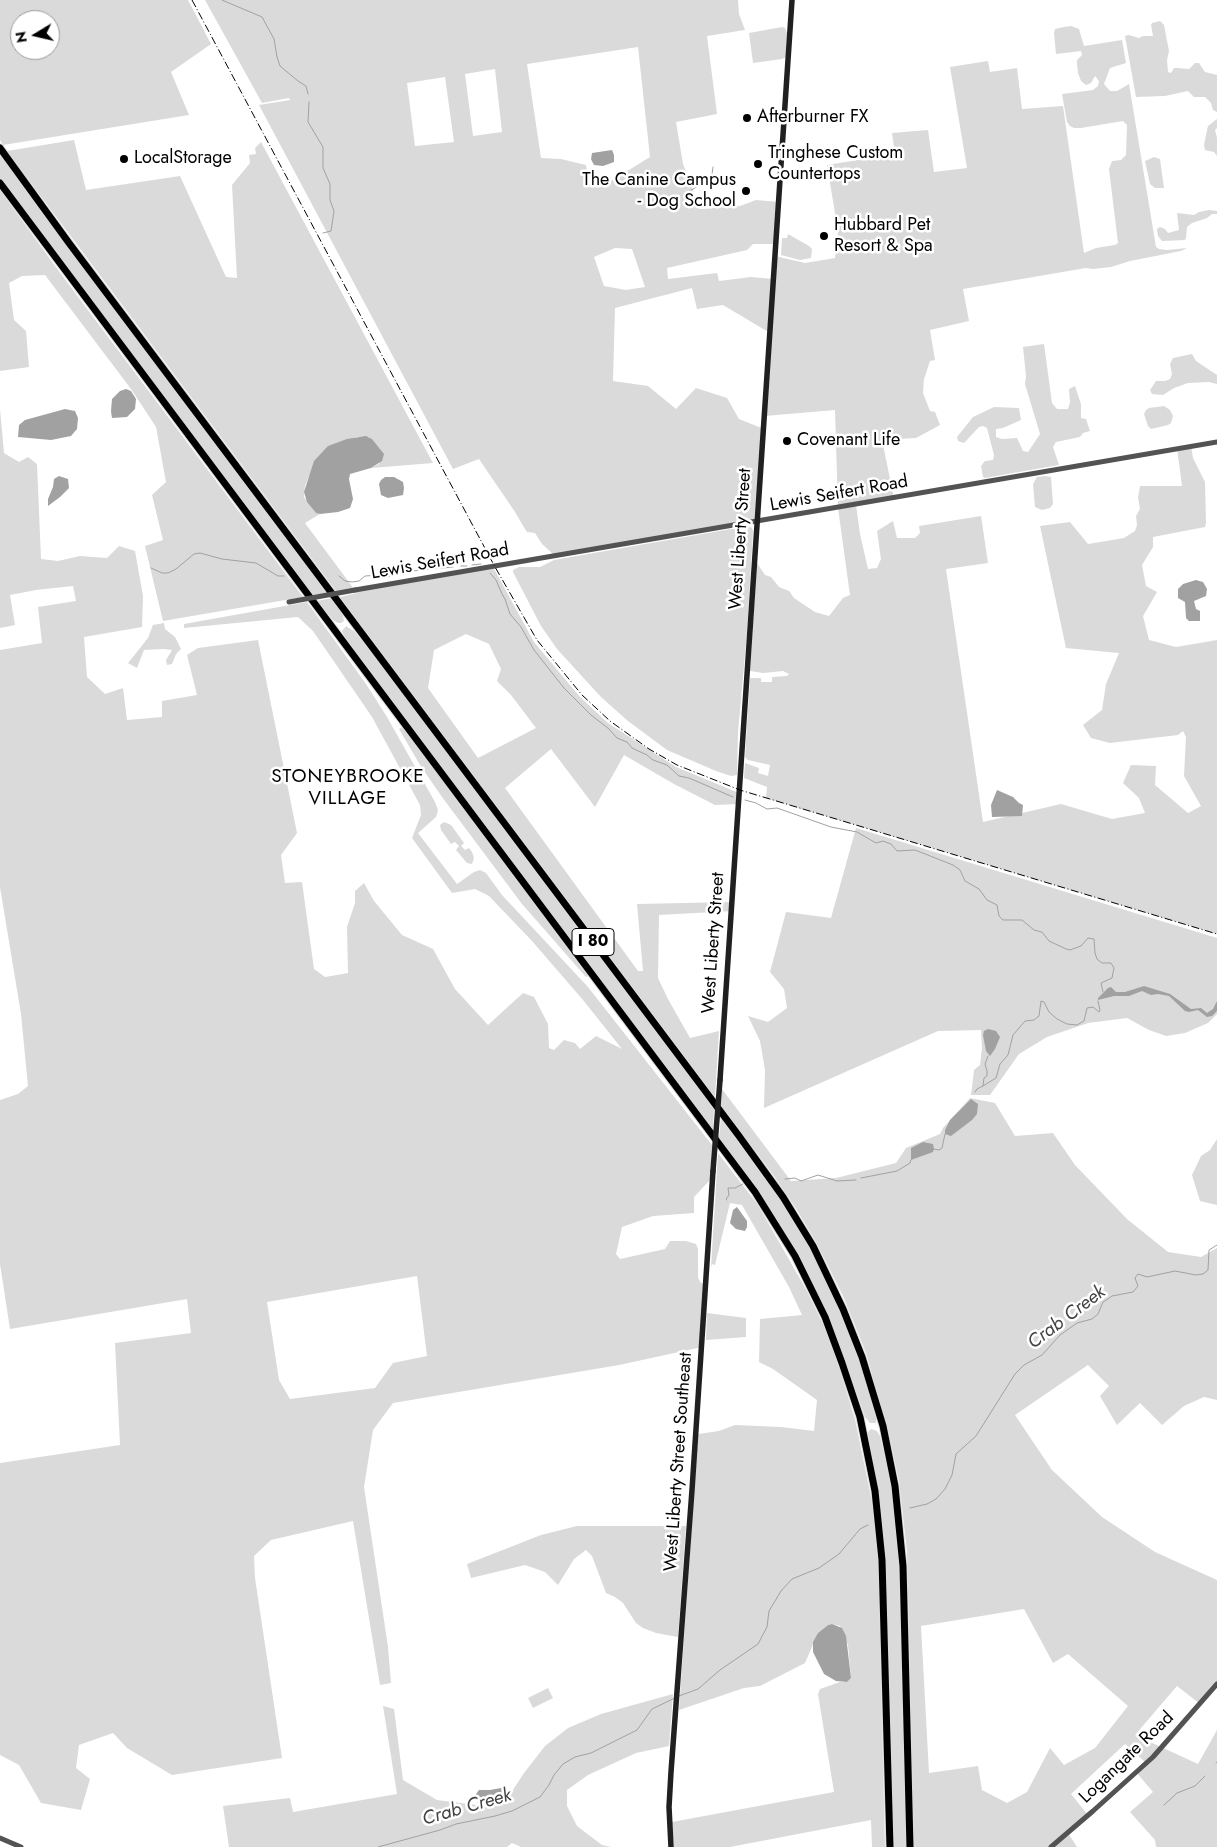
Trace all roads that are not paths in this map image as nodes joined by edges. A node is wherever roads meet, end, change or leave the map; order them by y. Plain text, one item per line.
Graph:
1 (792, 0) edge
2 (0, 148) edge
3 (0, 183) edge
4 (1217, 442) edge
5 (758, 522) junction
6 (288, 602) dead end
7 (720, 1080) joint
8 (1217, 1684) edge
9 (0, 1838) edge
10 (21, 1847) edge
11 (671, 1847) edge
12 (890, 1847) edge
13 (910, 1847) edge
14 (1050, 1847) edge

1 - 5 main road, West Liberty Street
2 - 13 highway, I 80
3 - 12 highway, I 80
4 - 5 street, Lewis Seifert Road
5 - 6 street, Lewis Seifert Road, bridge
5 - 7 main road, West Liberty Street
7 - 11 main road, West Liberty Street Southeast, bridge
8 - 14 street, Logangate Road
9 - 10 street

